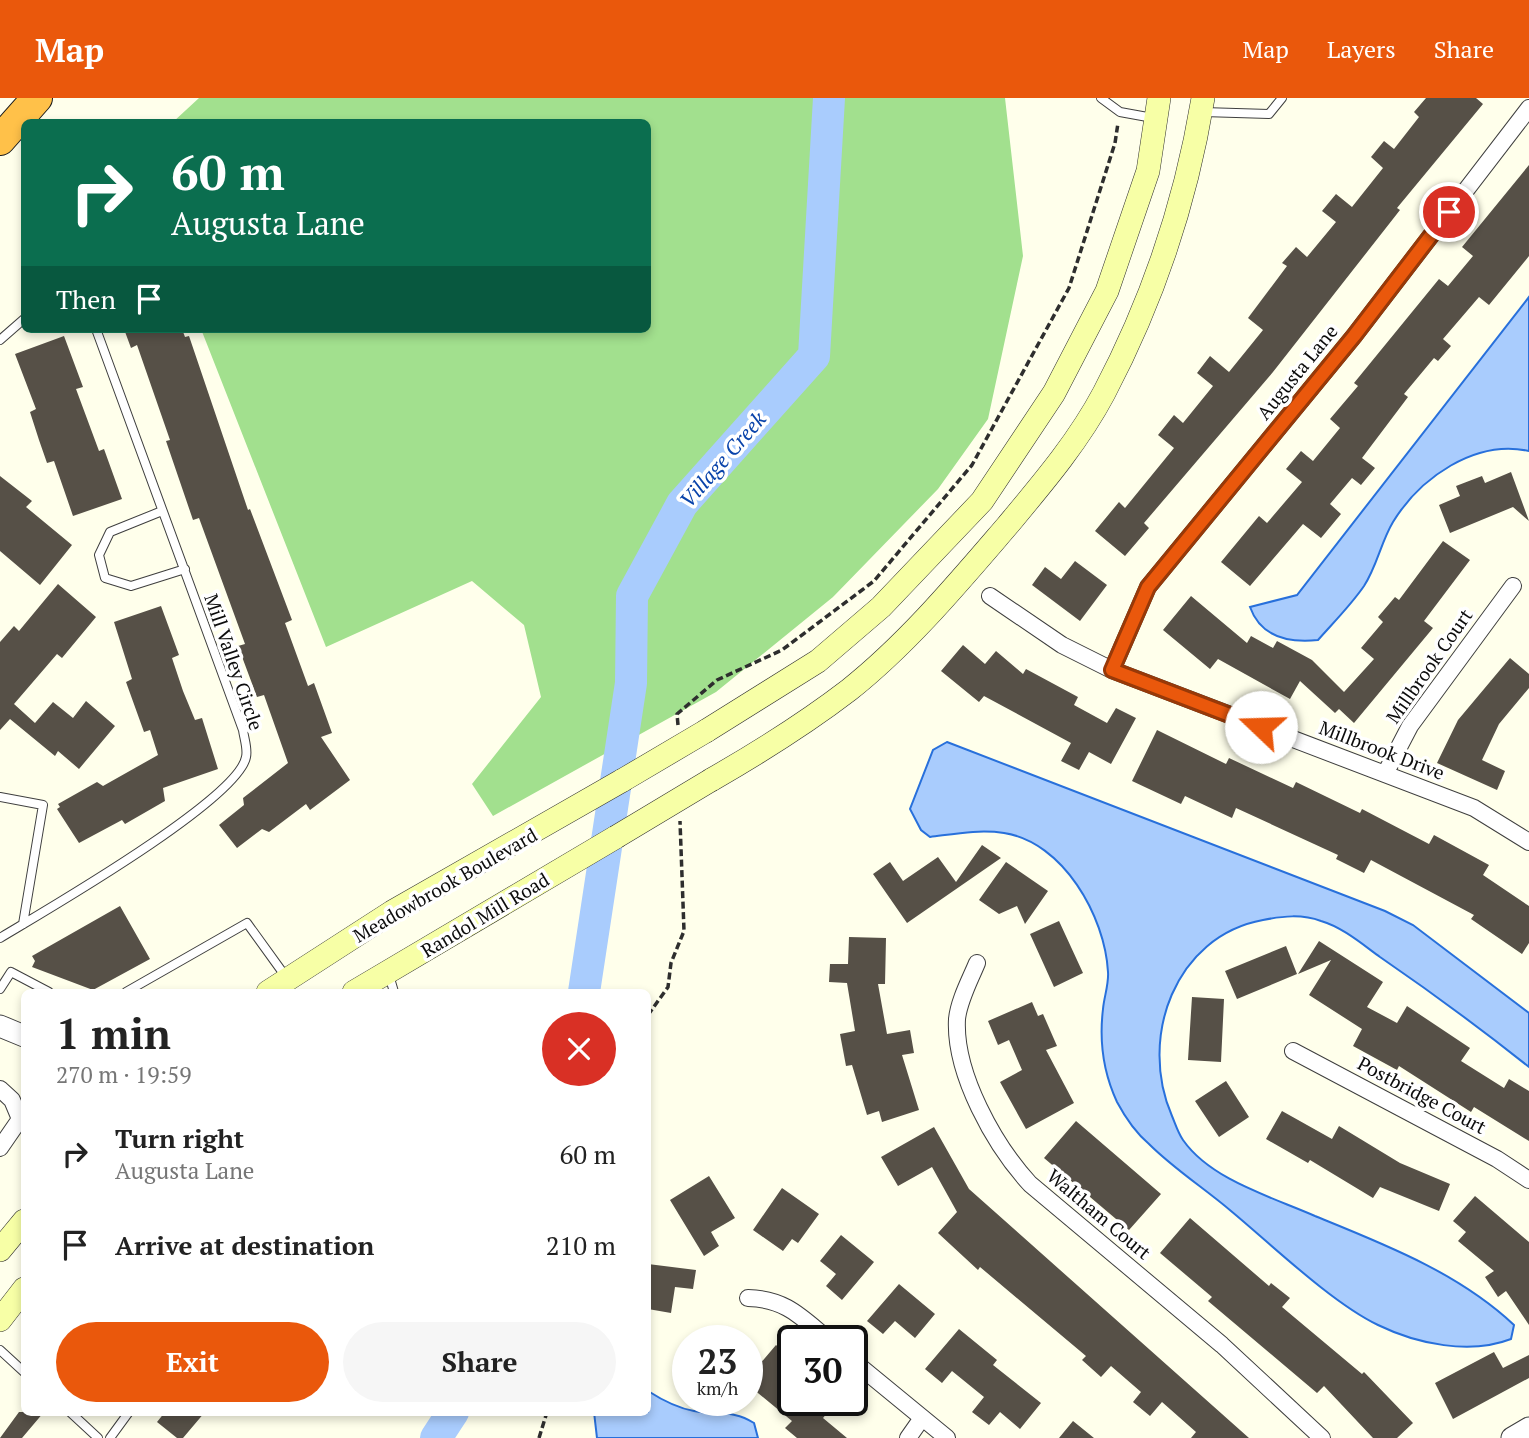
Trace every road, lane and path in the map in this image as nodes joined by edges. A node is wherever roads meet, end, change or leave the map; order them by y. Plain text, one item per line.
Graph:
1 (37, 98) edge
2 (1101, 98) edge
3 (1282, 98) edge
4 (1201, 105) edge
5 (1157, 108) edge
6 (1529, 108) edge
7 (1120, 112) junction
8 (0, 140) edge
9 (21, 322) edge
10 (97, 333) edge
11 (0, 340) edge
12 (162, 511) junction
13 (185, 569) junction
14 (1513, 586) dead end
15 (990, 596) dead end
16 (1112, 670) junction
17 (678, 727) dead end
18 (1385, 774) junction
19 (0, 797) edge
20 (680, 808) dead end
21 (1529, 842) edge
22 (23, 924) junction
23 (0, 938) edge
24 (977, 963) dead end
25 (288, 979) junction
26 (391, 982) edge
27 (0, 989) edge
28 (43, 989) edge
29 (131, 989) edge
30 (273, 989) edge
31 (365, 989) edge
32 (651, 1011) edge
33 (0, 1026) edge
34 (21, 1035) edge
35 (1293, 1051) dead end
36 (0, 1089) edge
37 (0, 1149) edge
38 (1529, 1180) edge
39 (21, 1225) edge
40 (0, 1250) edge
41 (21, 1293) edge
42 (748, 1298) dead end
43 (0, 1320) edge
44 (811, 1325) edge
45 (0, 1350) edge
46 (21, 1369) edge
47 (868, 1373) edge
48 (74, 1416) edge
49 (126, 1416) edge
50 (546, 1416) edge
51 (922, 1418) junction
52 (1529, 1428) edge
53 (99, 1438) edge
54 (110, 1438) edge
55 (539, 1438) edge
56 (908, 1438) edge
57 (947, 1438) edge
58 (1322, 1438) edge
59 (1511, 1438) edge

1 - 8 highway
2 - 7 lane
3 - 4 lane
4 - 26 main road, Randol Mill Road, bridge
5 - 7 lane
5 - 25 main road, Meadowbrook Boulevard, bridge
6 - 16 street, Augusta Lane
7 - 17 path
9 - 11 lane
10 - 12 lane, Mill Valley Circle
12 - 13 lane, Mill Valley Circle
12 - 13 lane
13 - 22 lane, Mill Valley Circle
14 - 18 street, Millbrook Court
15 - 16 street, Millbrook Drive
16 - 18 street, Millbrook Drive
18 - 21 street, Millbrook Drive
19 - 22 lane
20 - 32 path
22 - 23 lane, Mill Valley Circle
24 - 58 street, Waltham Court
25 - 29 lane
25 - 30 main road, Meadowbrook Boulevard
26 - 31 main road, Randol Mill Road
27 - 28 lane
33 - 34 street
35 - 38 street, Postbridge Court
36 - 37 street
39 - 40 main road
41 - 43 main road
42 - 44 street
45 - 46 lane
47 - 51 street
48 - 53 lane
49 - 54 lane
50 - 55 path
51 - 56 street
51 - 57 street
52 - 59 street

